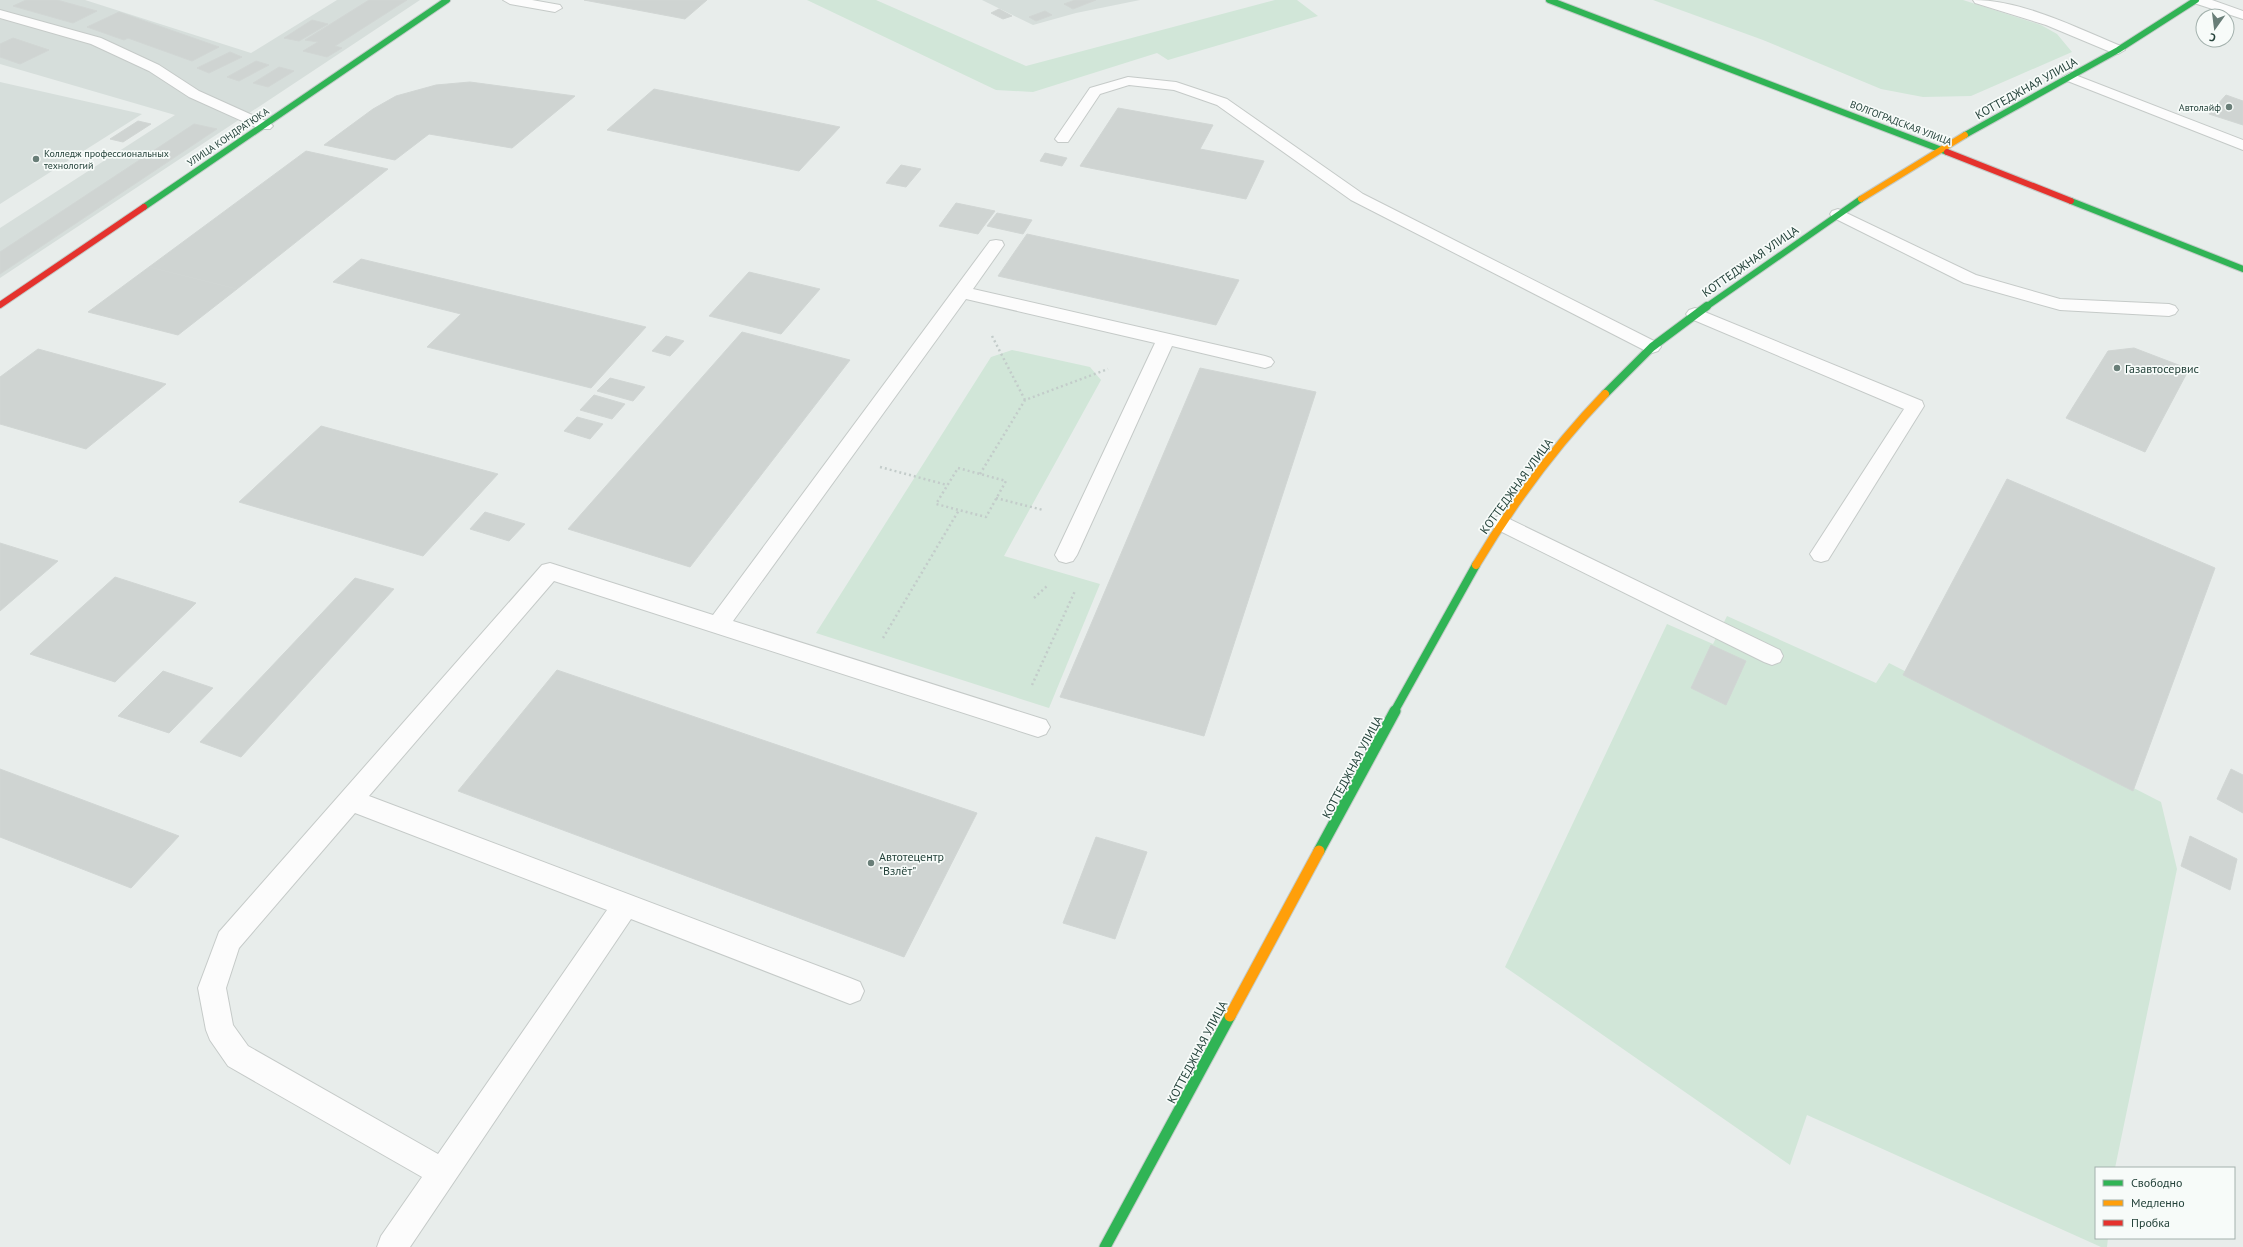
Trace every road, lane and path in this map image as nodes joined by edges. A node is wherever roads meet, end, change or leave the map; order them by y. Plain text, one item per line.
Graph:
1 (447, 0) edge
2 (510, 0) edge
3 (1549, 0) edge
4 (1980, 0) edge
5 (2196, 0) edge
6 (2199, 0) edge
7 (555, 8) dead end
8 (0, 14) edge
9 (2243, 15) edge
10 (2118, 50) junction
11 (2070, 77) junction
12 (265, 126) junction
13 (1063, 139) dead end
14 (2243, 145) edge
15 (1940, 150) junction
16 (1838, 214) junction
17 (996, 245) dead end
18 (2243, 269) edge
19 (966, 293) junction
20 (0, 305) edge
21 (2169, 310) dead end
22 (1695, 314) junction
23 (1163, 345) junction
24 (1652, 347) junction
25 (1265, 362) dead end
26 (1024, 400) junction
27 (840, 457) junction
28 (980, 474) junction
29 (947, 485) junction
30 (996, 498) junction
31 (959, 510) junction
32 (1082, 520) junction
33 (1501, 524) junction
34 (1821, 554) dead end
35 (1066, 555) joint
36 (718, 625) junction
37 (1772, 656) dead end
38 (863, 671) junction
39 (1016, 720) junction
40 (1038, 727) dead end
41 (351, 800) junction
42 (626, 904) junction
43 (850, 991) dead end
44 (443, 1172) junction
45 (392, 1247) edge
46 (1105, 1247) edge

1 - 12 street, УЛИЦА КОНДРАТЮКА
2 - 7 lane
3 - 15 street, ВОЛГОГРАДСКАЯ УЛИЦА
4 - 10 lane
5 - 10 street, КОТТЕДЖНАЯ УЛИЦА
6 - 9 lane
8 - 12 lane
10 - 11 street, КОТТЕДЖНАЯ УЛИЦА
11 - 14 lane
11 - 15 street, КОТТЕДЖНАЯ УЛИЦА
12 - 20 street, УЛИЦА КОНДРАТЮКА
13 - 24 lane
15 - 16 street, КОТТЕДЖНАЯ УЛИЦА
15 - 18 street, ВОЛГОГРАДСКАЯ УЛИЦА
16 - 21 lane
16 - 22 street, КОТТЕДЖНАЯ УЛИЦА
17 - 19 lane
19 - 23 lane
19 - 26 path
19 - 27 lane
22 - 24 street, КОТТЕДЖНАЯ УЛИЦА
22 - 34 lane
23 - 25 lane
23 - 26 path
23 - 32 lane
24 - 33 street, КОТТЕДЖНАЯ УЛИЦА
26 - 28 path
27 - 29 path
27 - 36 lane
28 - 29 path
28 - 30 path
29 - 31 path
30 - 31 path
30 - 32 path
31 - 38 path
32 - 35 lane
33 - 37 lane
33 - 46 street, КОТТЕДЖНАЯ УЛИЦА
35 - 39 path
36 - 38 lane
36 - 41 lane
38 - 39 lane
39 - 40 lane
41 - 42 lane
41 - 44 lane
42 - 43 lane
42 - 44 lane
44 - 45 lane

